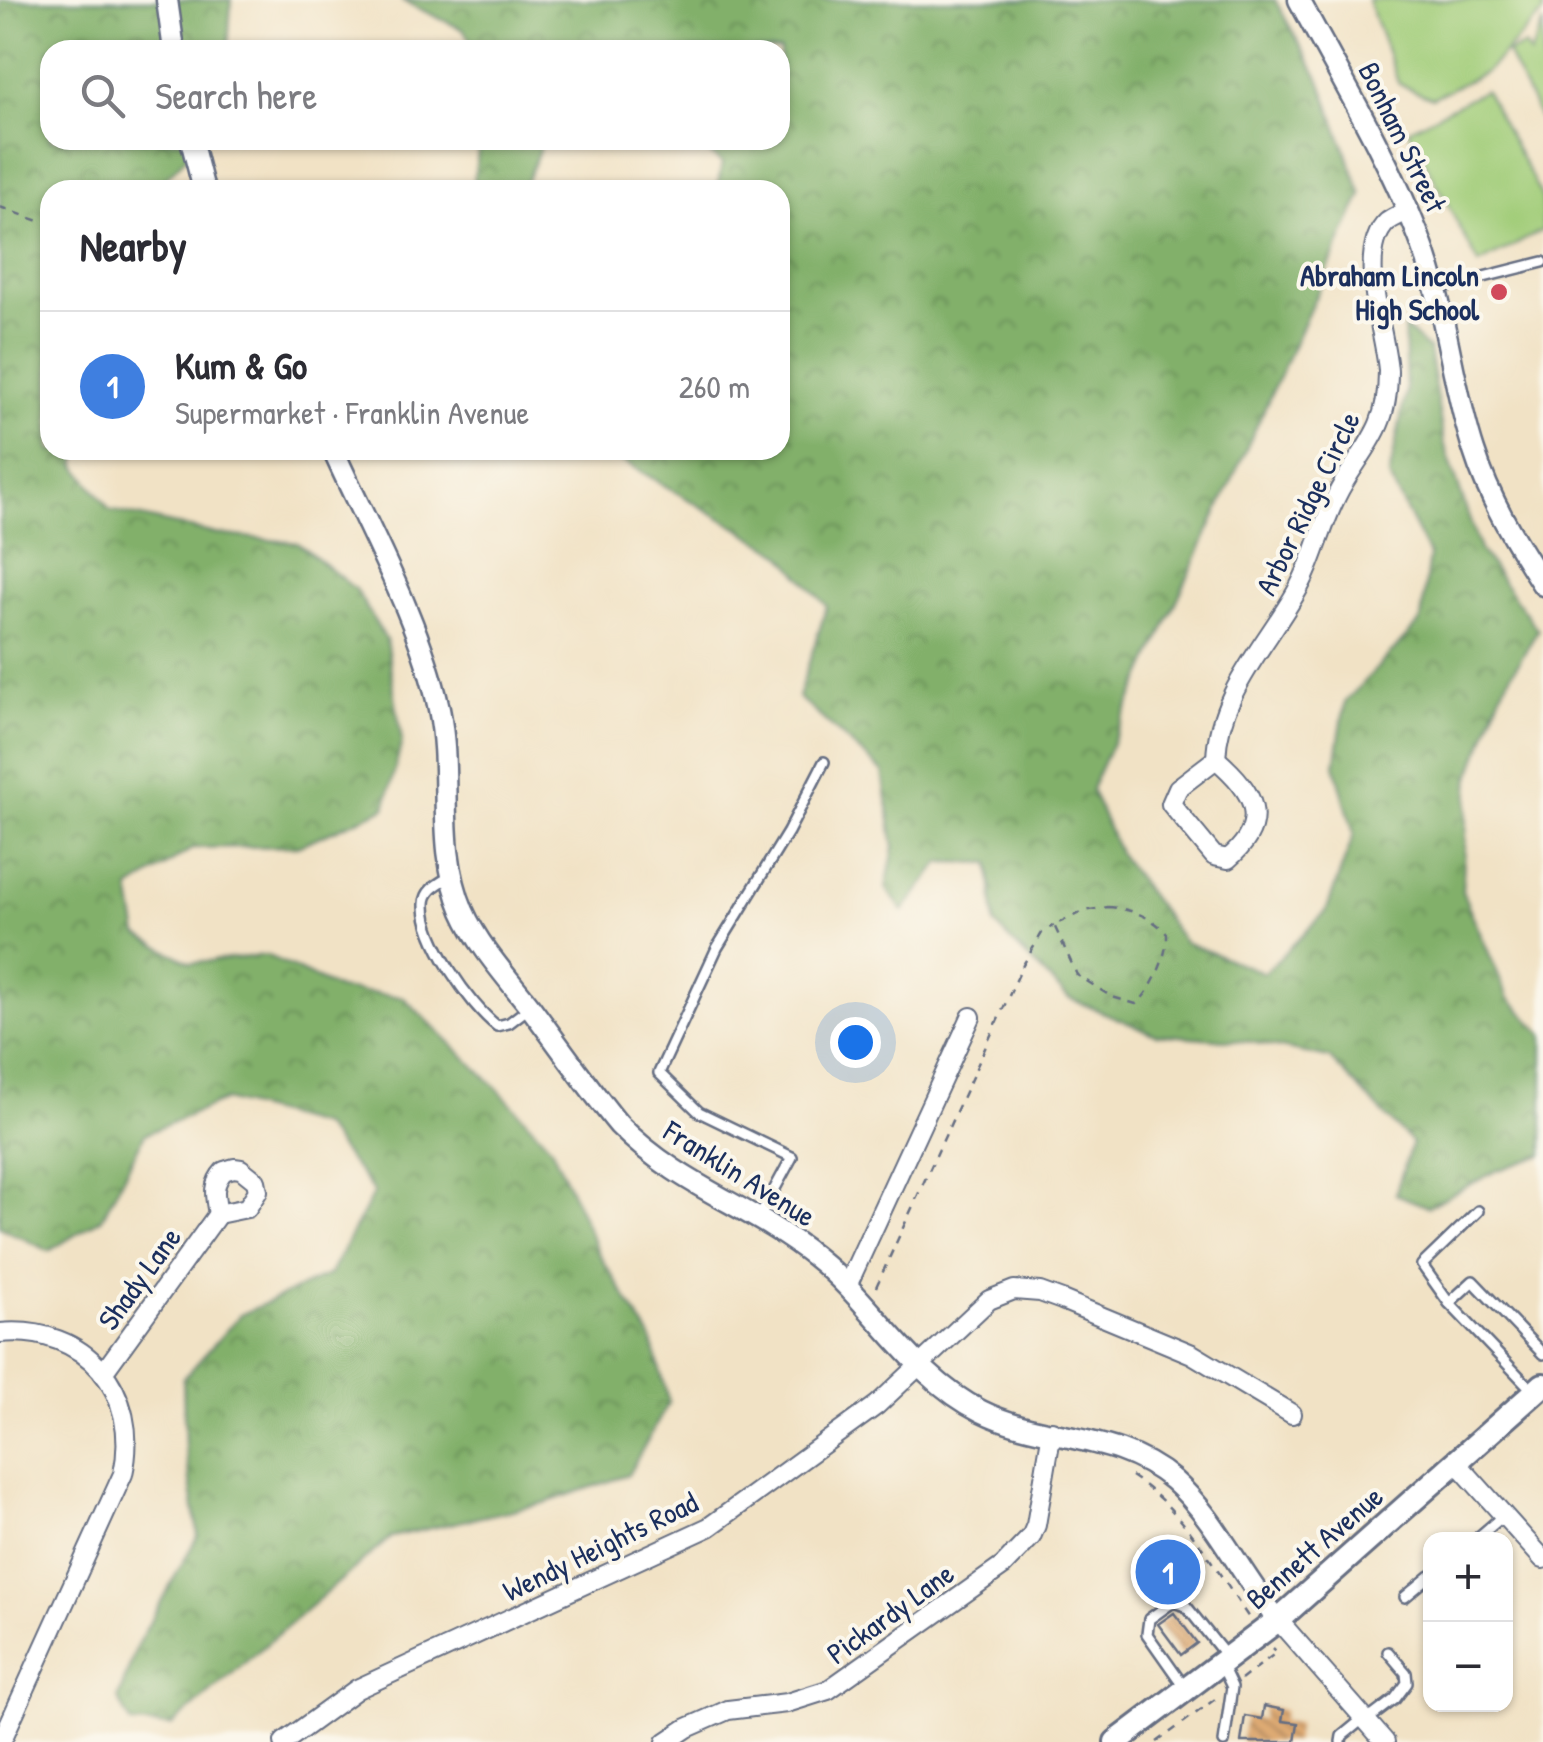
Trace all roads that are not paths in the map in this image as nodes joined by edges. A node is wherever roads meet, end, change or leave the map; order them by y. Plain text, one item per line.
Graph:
1 (167, 0) edge
2 (1300, 0) edge
3 (173, 40) edge
4 (193, 150) edge
5 (201, 180) edge
6 (1408, 211) junction
7 (1543, 262) edge
8 (1436, 289) junction
9 (337, 460) edge
10 (1543, 585) edge
11 (1216, 759) junction
12 (824, 762) dead end
13 (451, 876) junction
14 (530, 1008) junction
15 (971, 1017) dead end
16 (1478, 1210) dead end
17 (218, 1214) dead end
18 (758, 1220) junction
19 (847, 1286) junction
20 (1449, 1303) junction
21 (0, 1333) edge
22 (1543, 1354) edge
23 (920, 1366) junction
24 (103, 1373) junction
25 (1539, 1389) edge
26 (1292, 1414) dead end
27 (1052, 1431) junction
28 (1456, 1462) junction
29 (1504, 1516) junction
30 (1485, 1532) edge
31 (1543, 1559) edge
32 (1423, 1582) edge
33 (1405, 1597) dead end
34 (1278, 1620) junction
35 (1388, 1652) dead end
36 (1225, 1662) junction
37 (1186, 1690) junction
38 (1365, 1720) junction
39 (1, 1742) edge
40 (284, 1742) edge
41 (666, 1742) edge
42 (1116, 1742) edge
43 (1224, 1742) edge
44 (1341, 1742) edge
45 (1385, 1742) edge

1 - 3 street
2 - 6 street, Bonham Street
4 - 5 street
6 - 8 street, Bonham Street
6 - 11 street, Arbor Ridge Circle
7 - 8 lane
8 - 10 street, Bonham Street
9 - 13 street, Franklin Avenue
11 - 11 street
12 - 18 lane
13 - 14 street, Franklin Avenue
13 - 14 lane
14 - 18 street, Franklin Avenue
15 - 19 street
16 - 20 lane
17 - 24 street, Shady Lane
18 - 19 street, Franklin Avenue
19 - 23 street, Franklin Avenue
20 - 22 lane
20 - 25 lane
21 - 24 street
23 - 26 street, Wendy Heights Road
23 - 27 street, Franklin Avenue
23 - 40 street, Wendy Heights Road
24 - 39 street
25 - 28 main road, Bennett Avenue
27 - 34 street, Franklin Avenue
27 - 41 street, Pickardy Lane
28 - 29 street
28 - 34 main road, Bennett Avenue
29 - 30 lane
29 - 31 street
32 - 33 lane
34 - 36 main road, Bennett Avenue
34 - 38 street, Franklin Avenue
35 - 38 lane
36 - 37 main road, Bennett Avenue
36 - 37 lane
36 - 43 lane
37 - 42 main road, Bennett Avenue
38 - 44 lane
38 - 45 street, Franklin Avenue

